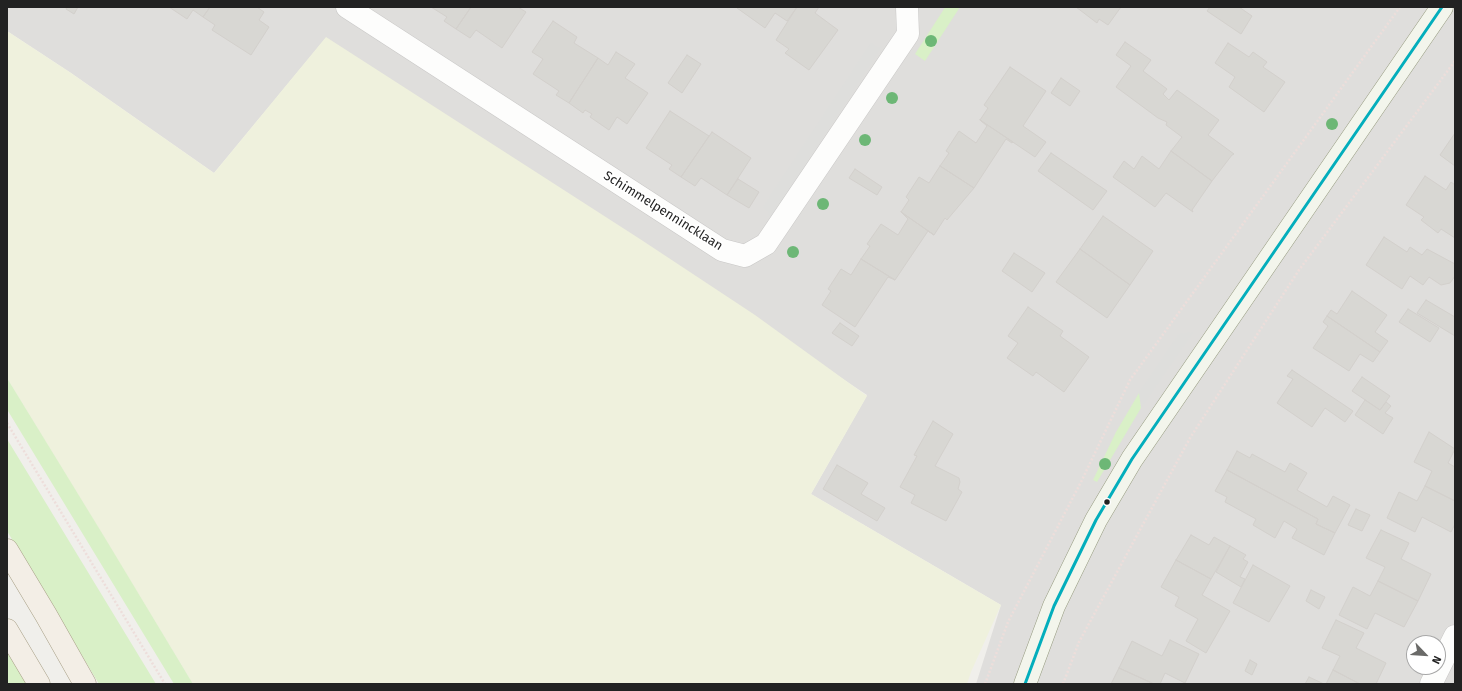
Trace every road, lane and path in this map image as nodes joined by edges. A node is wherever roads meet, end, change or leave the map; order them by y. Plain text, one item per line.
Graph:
1 (347, 7) edge
2 (907, 7) edge
3 (1400, 7) edge
4 (1442, 7) edge
5 (1455, 61) edge
6 (7, 423) edge
7 (7, 550) edge
8 (7, 630) edge
9 (1455, 636) edge
10 (39, 684) edge
11 (86, 684) edge
12 (165, 684) edge
13 (985, 684) edge
14 (1025, 684) edge
15 (1063, 684) edge
16 (1431, 684) edge

1 - 2 street, Schimmelpennincklaan
3 - 13 path
4 - 14 main road
5 - 15 path
6 - 12 path
7 - 11 main road
8 - 10 main road
9 - 16 street

